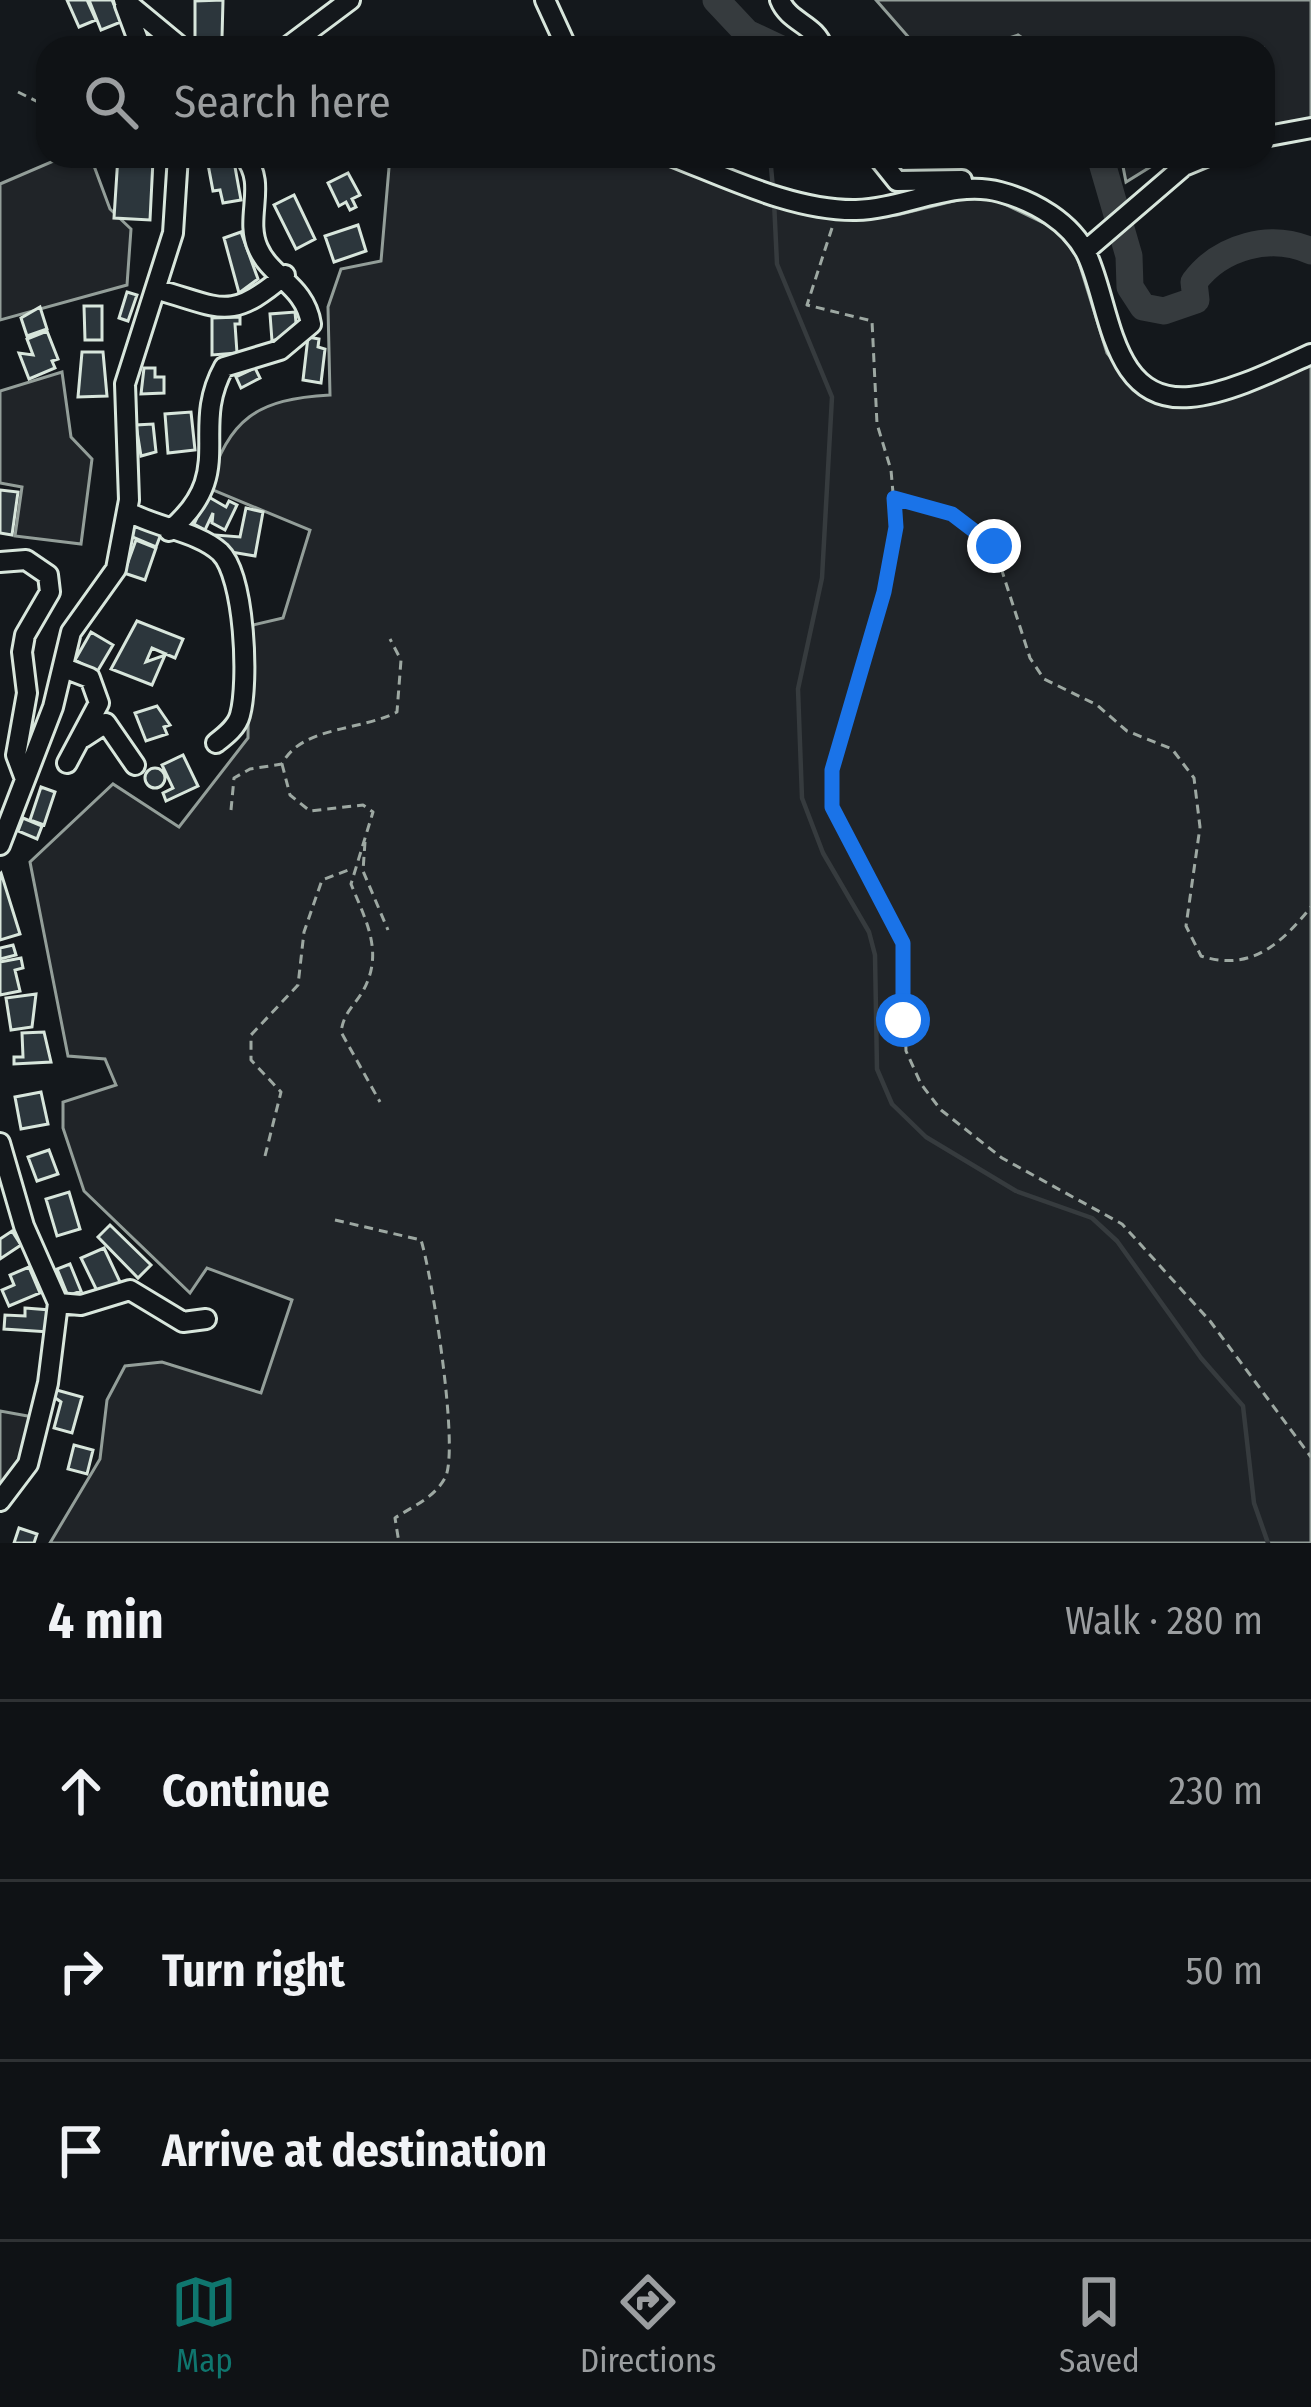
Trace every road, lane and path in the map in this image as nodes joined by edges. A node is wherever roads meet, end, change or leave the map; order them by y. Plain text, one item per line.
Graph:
1 (123, 0) edge
2 (350, 0) edge
3 (544, 0) edge
4 (780, 0) edge
5 (136, 36) edge
6 (164, 36) edge
7 (302, 36) edge
8 (561, 36) edge
9 (818, 36) edge
10 (18, 92) dead end
11 (36, 101) edge
12 (1311, 128) edge
13 (1275, 135) edge
14 (178, 168) edge
15 (250, 168) edge
16 (702, 168) edge
17 (887, 168) edge
18 (1182, 168) edge
19 (969, 188) junction
20 (838, 209) junction
21 (1085, 251) junction
22 (285, 275) junction
23 (158, 290) junction
24 (1311, 354) edge
25 (894, 498) junction
26 (127, 511) junction
27 (169, 531) junction
28 (0, 562) edge
29 (391, 639) dead end
30 (64, 668) junction
31 (82, 738) junction
32 (216, 743) dead end
33 (67, 764) dead end
34 (282, 764) junction
35 (135, 765) dead end
36 (25, 779) junction
37 (231, 810) dead end
38 (367, 834) junction
39 (0, 844) edge
40 (352, 868) junction
41 (1311, 907) edge
42 (388, 930) dead end
43 (380, 1102) dead end
44 (0, 1143) edge
45 (265, 1156) dead end
46 (335, 1220) dead end
47 (58, 1303) junction
48 (206, 1319) dead end
49 (1311, 1457) edge
50 (0, 1502) edge
51 (399, 1543) edge

1 - 5 street
1 - 6 street
2 - 7 street
3 - 8 street
4 - 9 street
10 - 11 path
12 - 13 street
14 - 23 street
15 - 22 street
16 - 20 street
17 - 19 street
18 - 21 street
19 - 20 street
19 - 21 street
20 - 25 path
21 - 24 street
22 - 23 street
22 - 27 street
23 - 26 street
25 - 41 path
25 - 49 path
26 - 27 street
26 - 30 street
27 - 32 street
28 - 36 street
29 - 34 path
30 - 31 street
30 - 36 street
31 - 33 street
31 - 35 street
34 - 37 path
34 - 38 path
36 - 39 street
38 - 40 path
38 - 42 path
40 - 43 path
40 - 45 path
44 - 47 street
46 - 51 path
47 - 48 street
47 - 50 street

